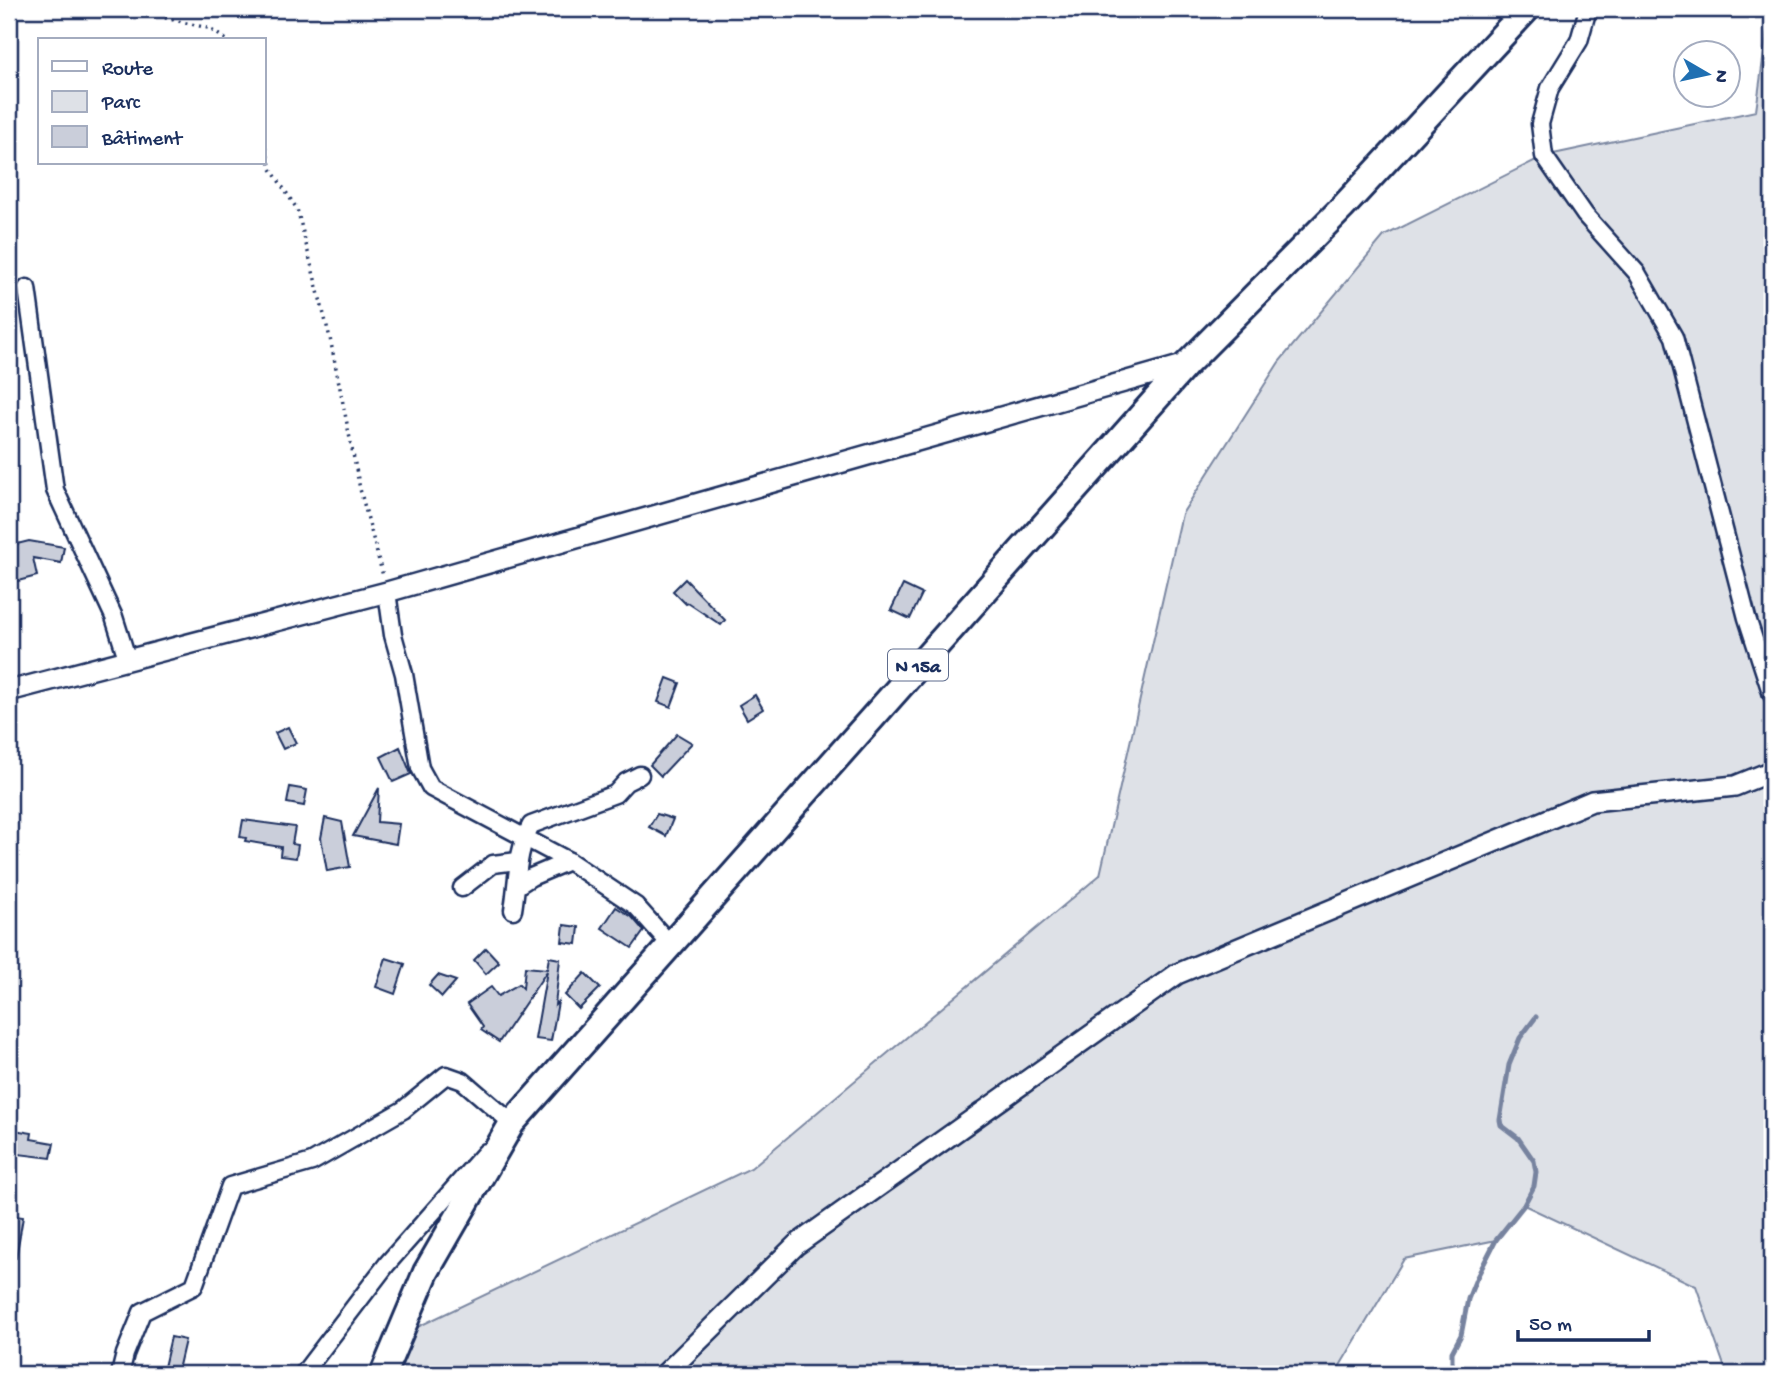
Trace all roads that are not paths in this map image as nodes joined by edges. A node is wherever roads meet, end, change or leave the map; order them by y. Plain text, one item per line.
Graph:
1 (1527, 9) edge
2 (1588, 9) edge
3 (27, 288) dead end
4 (1187, 364) junction
5 (387, 592) junction
6 (127, 659) junction
7 (9, 691) edge
8 (1772, 695) edge
9 (1772, 771) edge
10 (640, 775) dead end
11 (523, 838) junction
12 (518, 861) junction
13 (569, 861) junction
14 (517, 886) junction
15 (462, 888) dead end
16 (513, 910) dead end
17 (670, 944) junction
18 (512, 1123) junction
19 (120, 1374) edge
20 (303, 1374) edge
21 (383, 1374) edge
22 (665, 1374) edge

1 - 4 highway, N 15a
2 - 8 street
3 - 6 street
4 - 5 street
4 - 17 highway, N 15a
5 - 6 street
5 - 11 street
6 - 7 street
9 - 22 street
10 - 11 street
11 - 12 street
11 - 13 street
12 - 14 street
12 - 15 street
13 - 14 street
13 - 17 street
14 - 16 street
17 - 18 highway, N 15a
18 - 19 street
18 - 20 street
18 - 21 highway, N 15a

